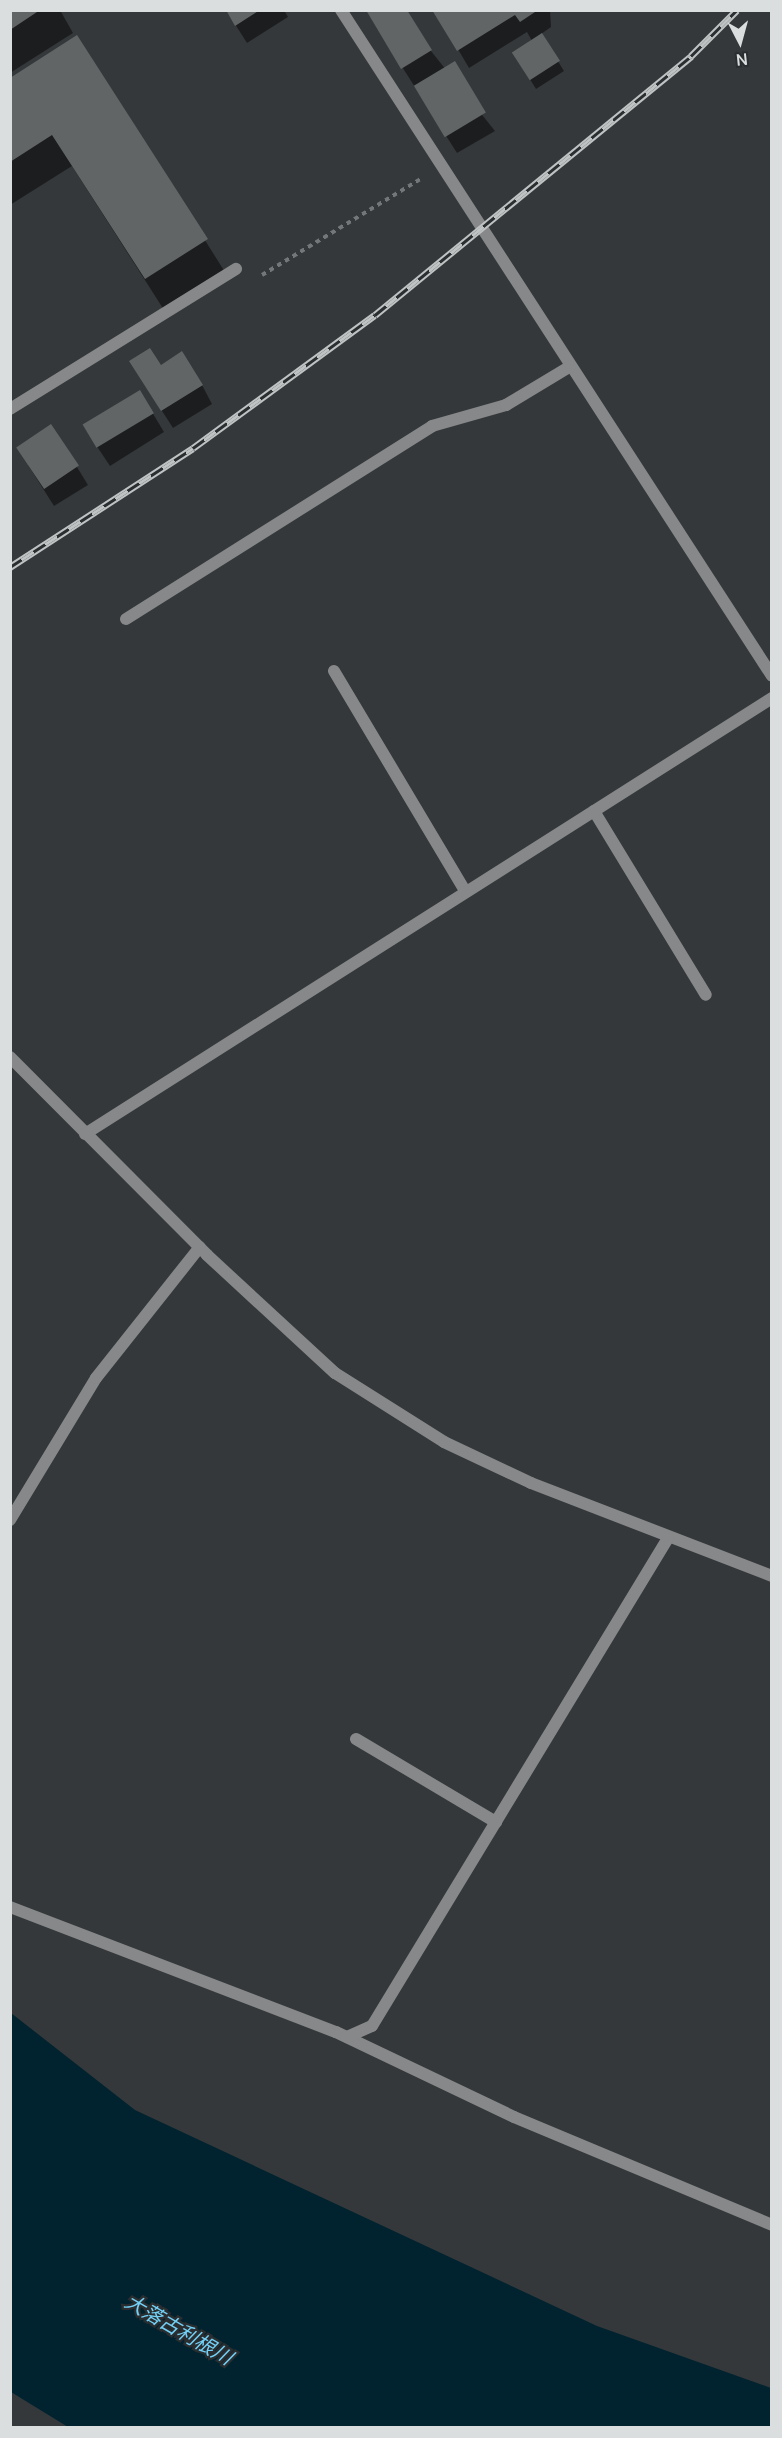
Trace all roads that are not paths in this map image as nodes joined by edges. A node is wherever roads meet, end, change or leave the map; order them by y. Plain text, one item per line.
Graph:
1 (341, 10) edge
2 (236, 269) road end
3 (569, 367) junction
4 (10, 409) edge
5 (126, 619) dead end
6 (334, 671) dead end
7 (771, 676) edge
8 (771, 698) edge
9 (594, 811) junction
10 (466, 892) junction
11 (706, 995) dead end
12 (10, 1056) edge
13 (85, 1134) junction
14 (200, 1247) junction
15 (10, 1520) edge
16 (668, 1538) junction
17 (771, 1576) edge
18 (356, 1739) dead end
19 (496, 1822) junction
20 (10, 1907) edge
21 (346, 2037) junction
22 (771, 2225) edge

1 - 3 street
2 - 4 street
3 - 5 street
3 - 7 street
6 - 10 street
8 - 9 street
9 - 10 street
9 - 11 street
10 - 13 street
12 - 13 street
13 - 14 street
14 - 15 street
14 - 16 street
16 - 17 street
16 - 19 street
18 - 19 street
19 - 21 street
20 - 21 street
21 - 22 street

